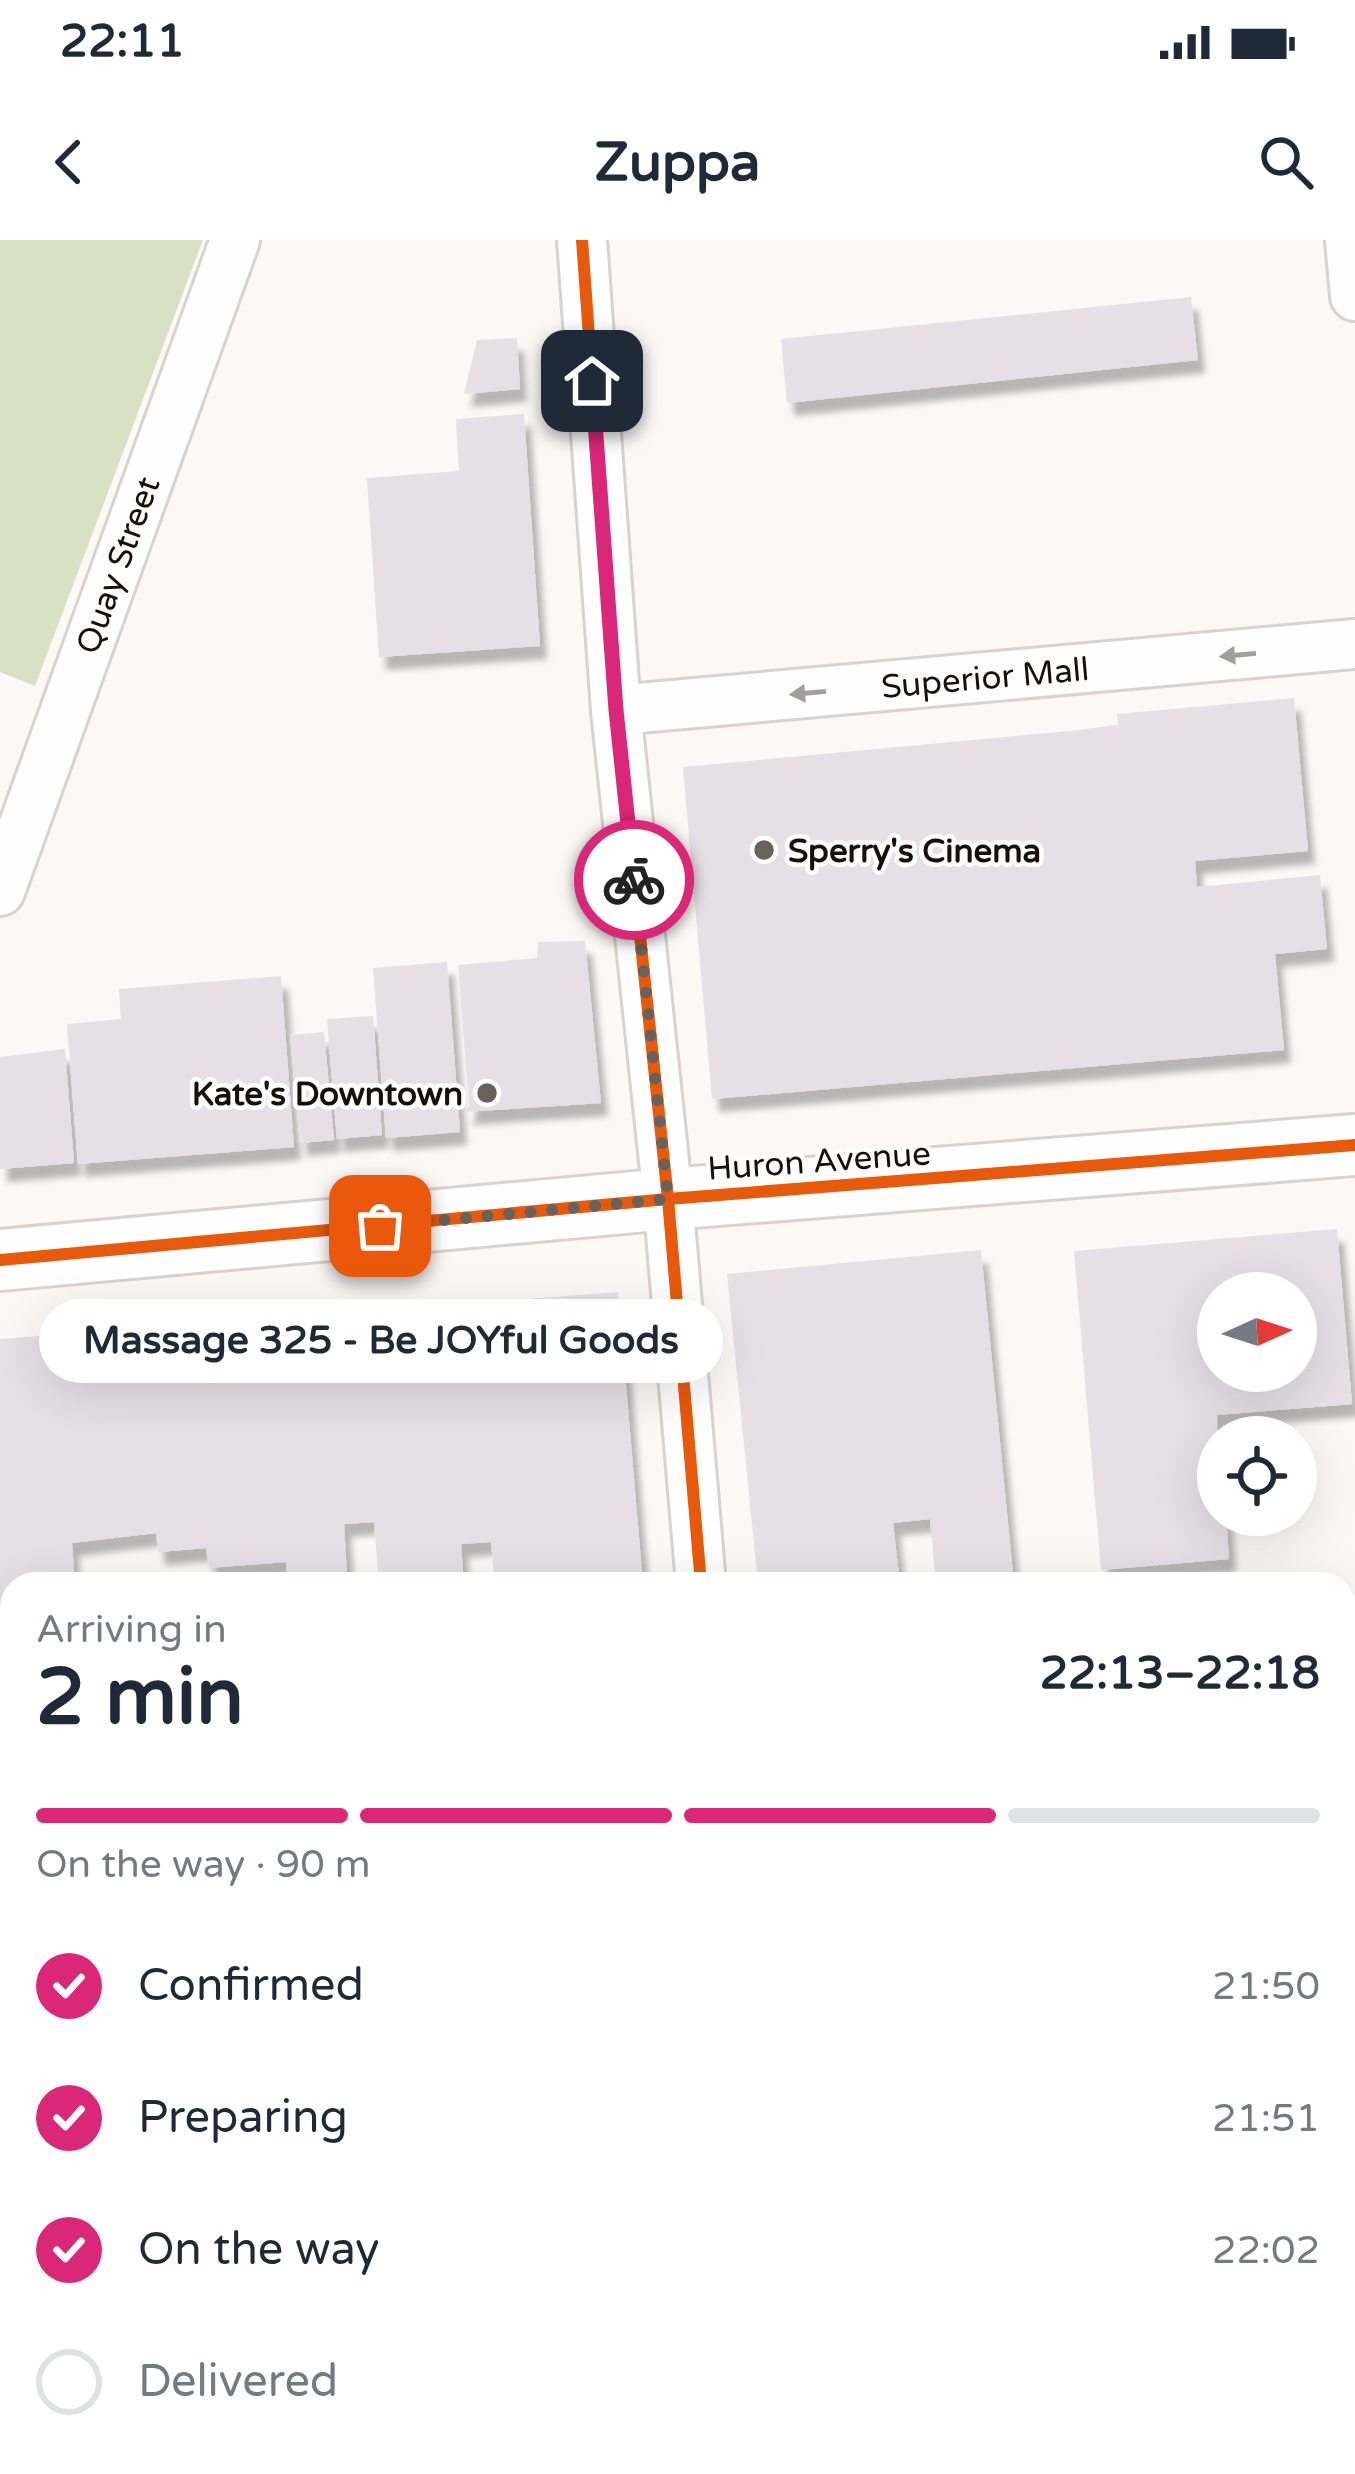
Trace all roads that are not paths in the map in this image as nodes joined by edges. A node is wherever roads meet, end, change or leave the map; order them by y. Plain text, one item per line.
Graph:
1 (235, 240) edge
2 (582, 240) edge
3 (1350, 240) edge
4 (1355, 296) edge
5 (1355, 644) edge
6 (616, 710) junction
7 (0, 891) edge
8 (1355, 1145) edge
9 (668, 1199) junction
10 (0, 1260) edge
11 (700, 1572) edge

1 - 7 street, Quay Street
2 - 6 street
3 - 4 street
5 -> 6 street, Superior Mall
6 - 9 street
8 - 9 main road, Huron Avenue
9 - 10 main road, Huron Avenue
9 - 11 street

